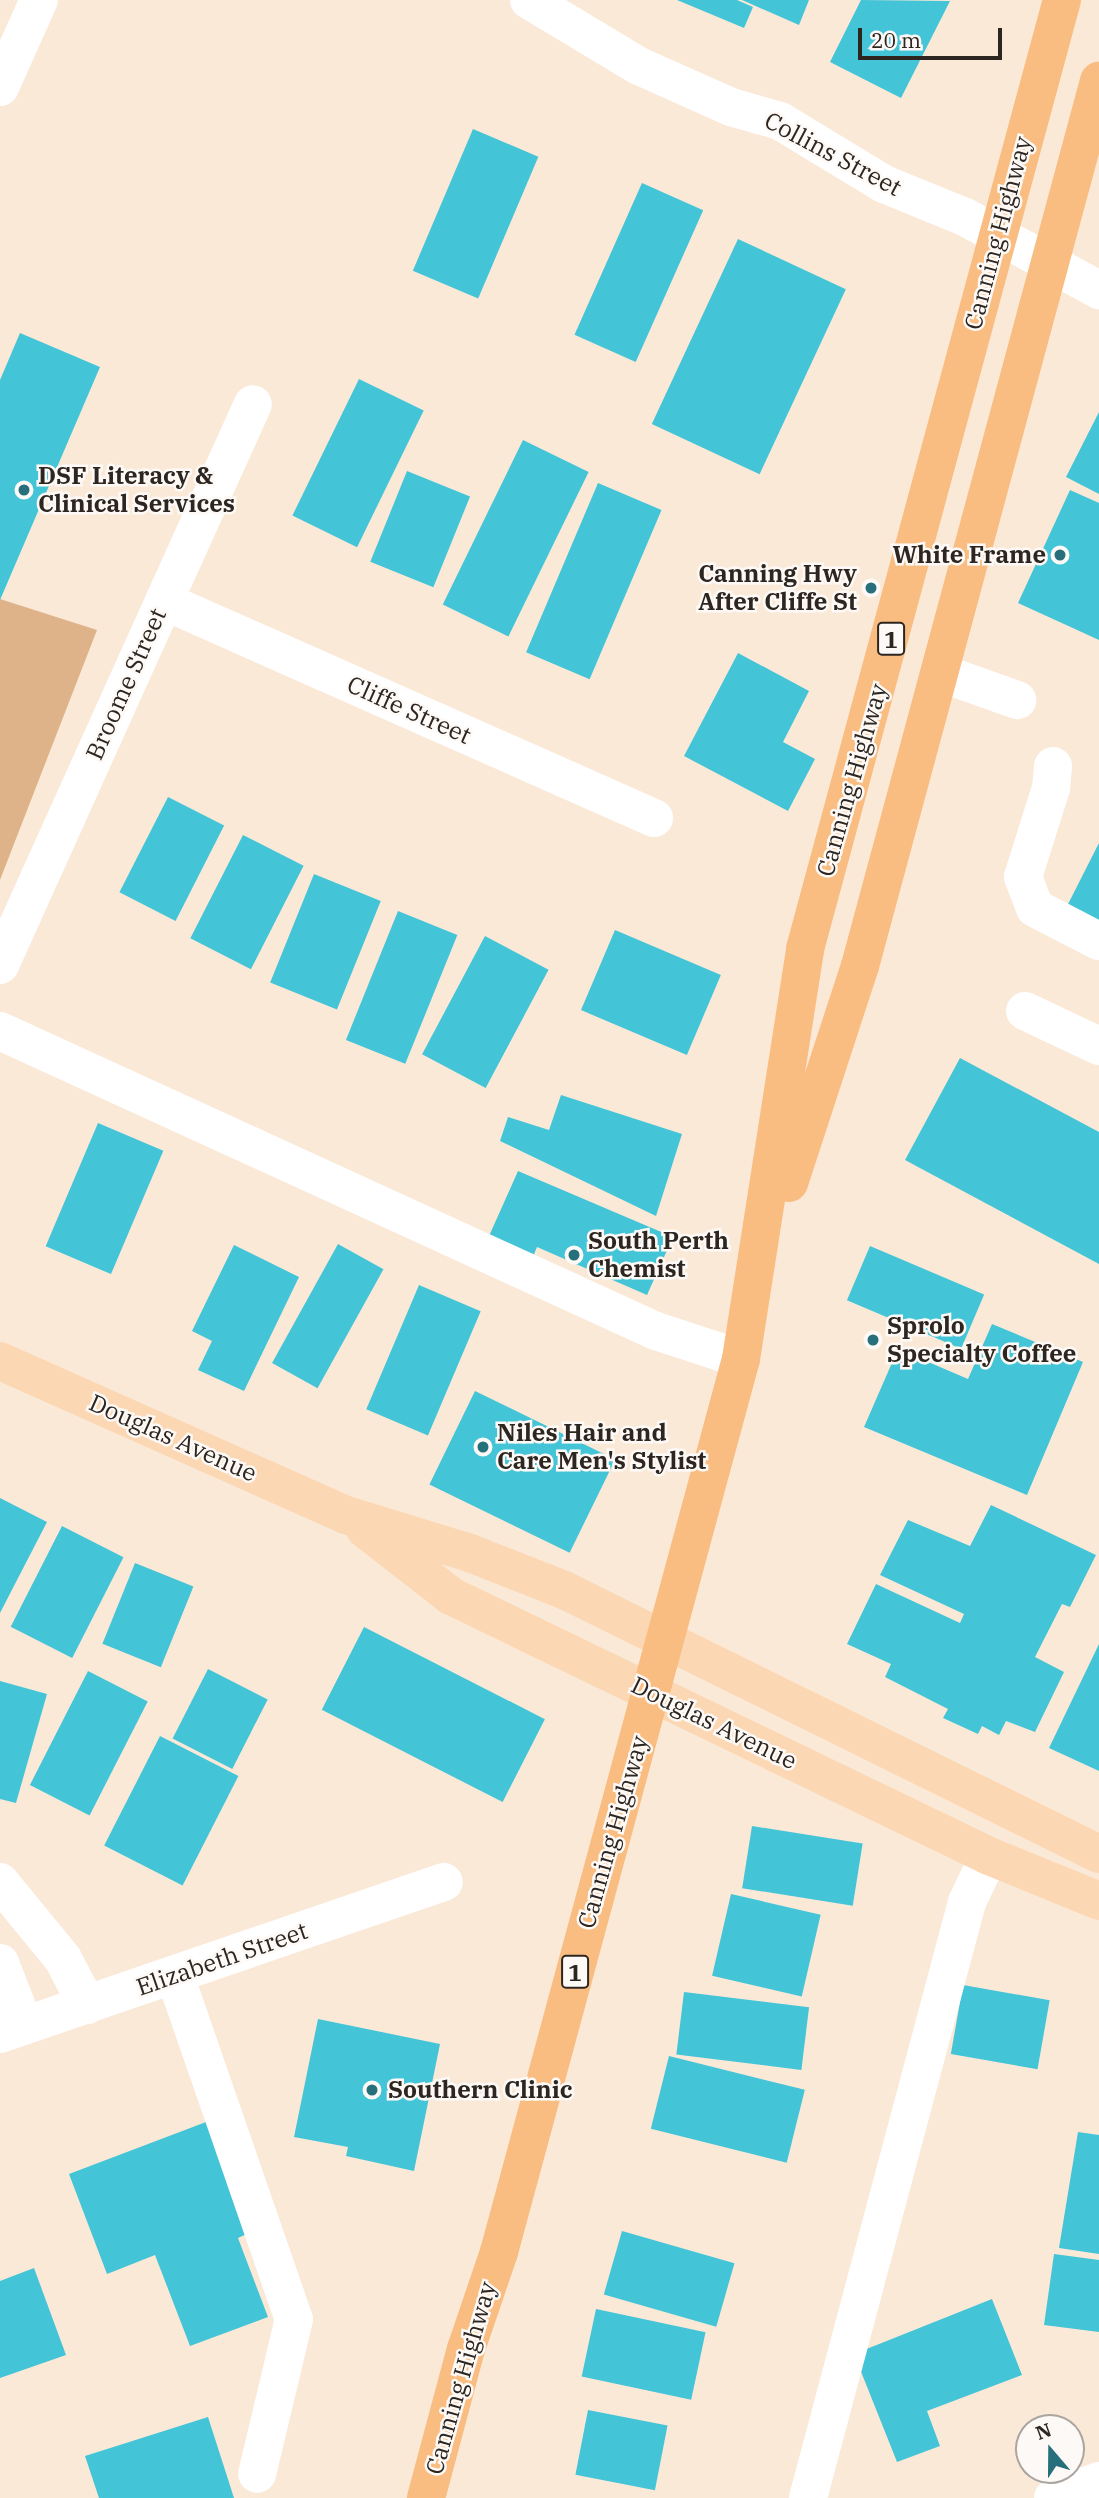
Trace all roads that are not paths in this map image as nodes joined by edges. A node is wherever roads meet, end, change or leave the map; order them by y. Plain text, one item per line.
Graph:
1 (529, 0) edge
2 (1062, 0) edge
3 (38, 1) edge
4 (1099, 81) edge
5 (0, 87) edge
6 (997, 233) junction
7 (1049, 262) junction
8 (1099, 290) edge
9 (253, 404) dead end
10 (164, 601) junction
11 (941, 673) junction
12 (1017, 700) dead end
13 (1052, 766) dead end
14 (654, 818) dead end
15 (1099, 941) edge
16 (0, 965) edge
17 (1025, 1011) dead end
18 (0, 1031) edge
19 (1099, 1046) edge
20 (756, 1285) junction
21 (741, 1359) junction
22 (0, 1361) edge
23 (346, 1515) junction
24 (667, 1641) junction
25 (653, 1694) junction
26 (1099, 1854) edge
27 (989, 1856) junction
28 (0, 1882) edge
29 (444, 1882) dead end
30 (1099, 1901) edge
31 (0, 1964) edge
32 (175, 1976) junction
33 (87, 2005) junction
34 (12, 2030) edge
35 (257, 2474) dead end
36 (1099, 2481) edge
37 (426, 2498) edge
38 (808, 2498) edge
39 (1054, 2498) edge

1 - 6 street, Collins Street
2 - 6 highway, Canning Highway / 1
3 - 5 street
4 - 7 highway, Canning Highway / 1
6 - 7 street, Collins Street
6 - 20 highway, Canning Highway / 1
7 - 8 street, Collins Street
7 - 11 highway, Canning Highway / 1
9 - 10 street, Broome Street
10 - 14 street, Cliffe Street
10 - 16 street, Broome Street
11 - 12 street
11 - 20 highway, Canning Highway / 1
13 - 15 street
17 - 19 street
18 - 21 street
20 - 21 highway, Canning Highway / 1
21 - 24 highway, Canning Highway / 1
22 - 23 main road, Douglas Avenue
23 - 24 main road, Douglas Avenue
23 - 25 main road, Douglas Avenue
24 - 25 highway, Canning Highway / 1
24 - 26 main road, Douglas Avenue
25 - 27 main road, Douglas Avenue
25 - 37 highway, Canning Highway / 1
27 - 30 main road, Douglas Avenue
27 - 38 street
28 - 33 street
29 - 32 street, Elizabeth Street
31 - 34 street
32 - 33 street, Elizabeth Street
32 - 35 street
33 - 34 street, Elizabeth Street
36 - 39 street

